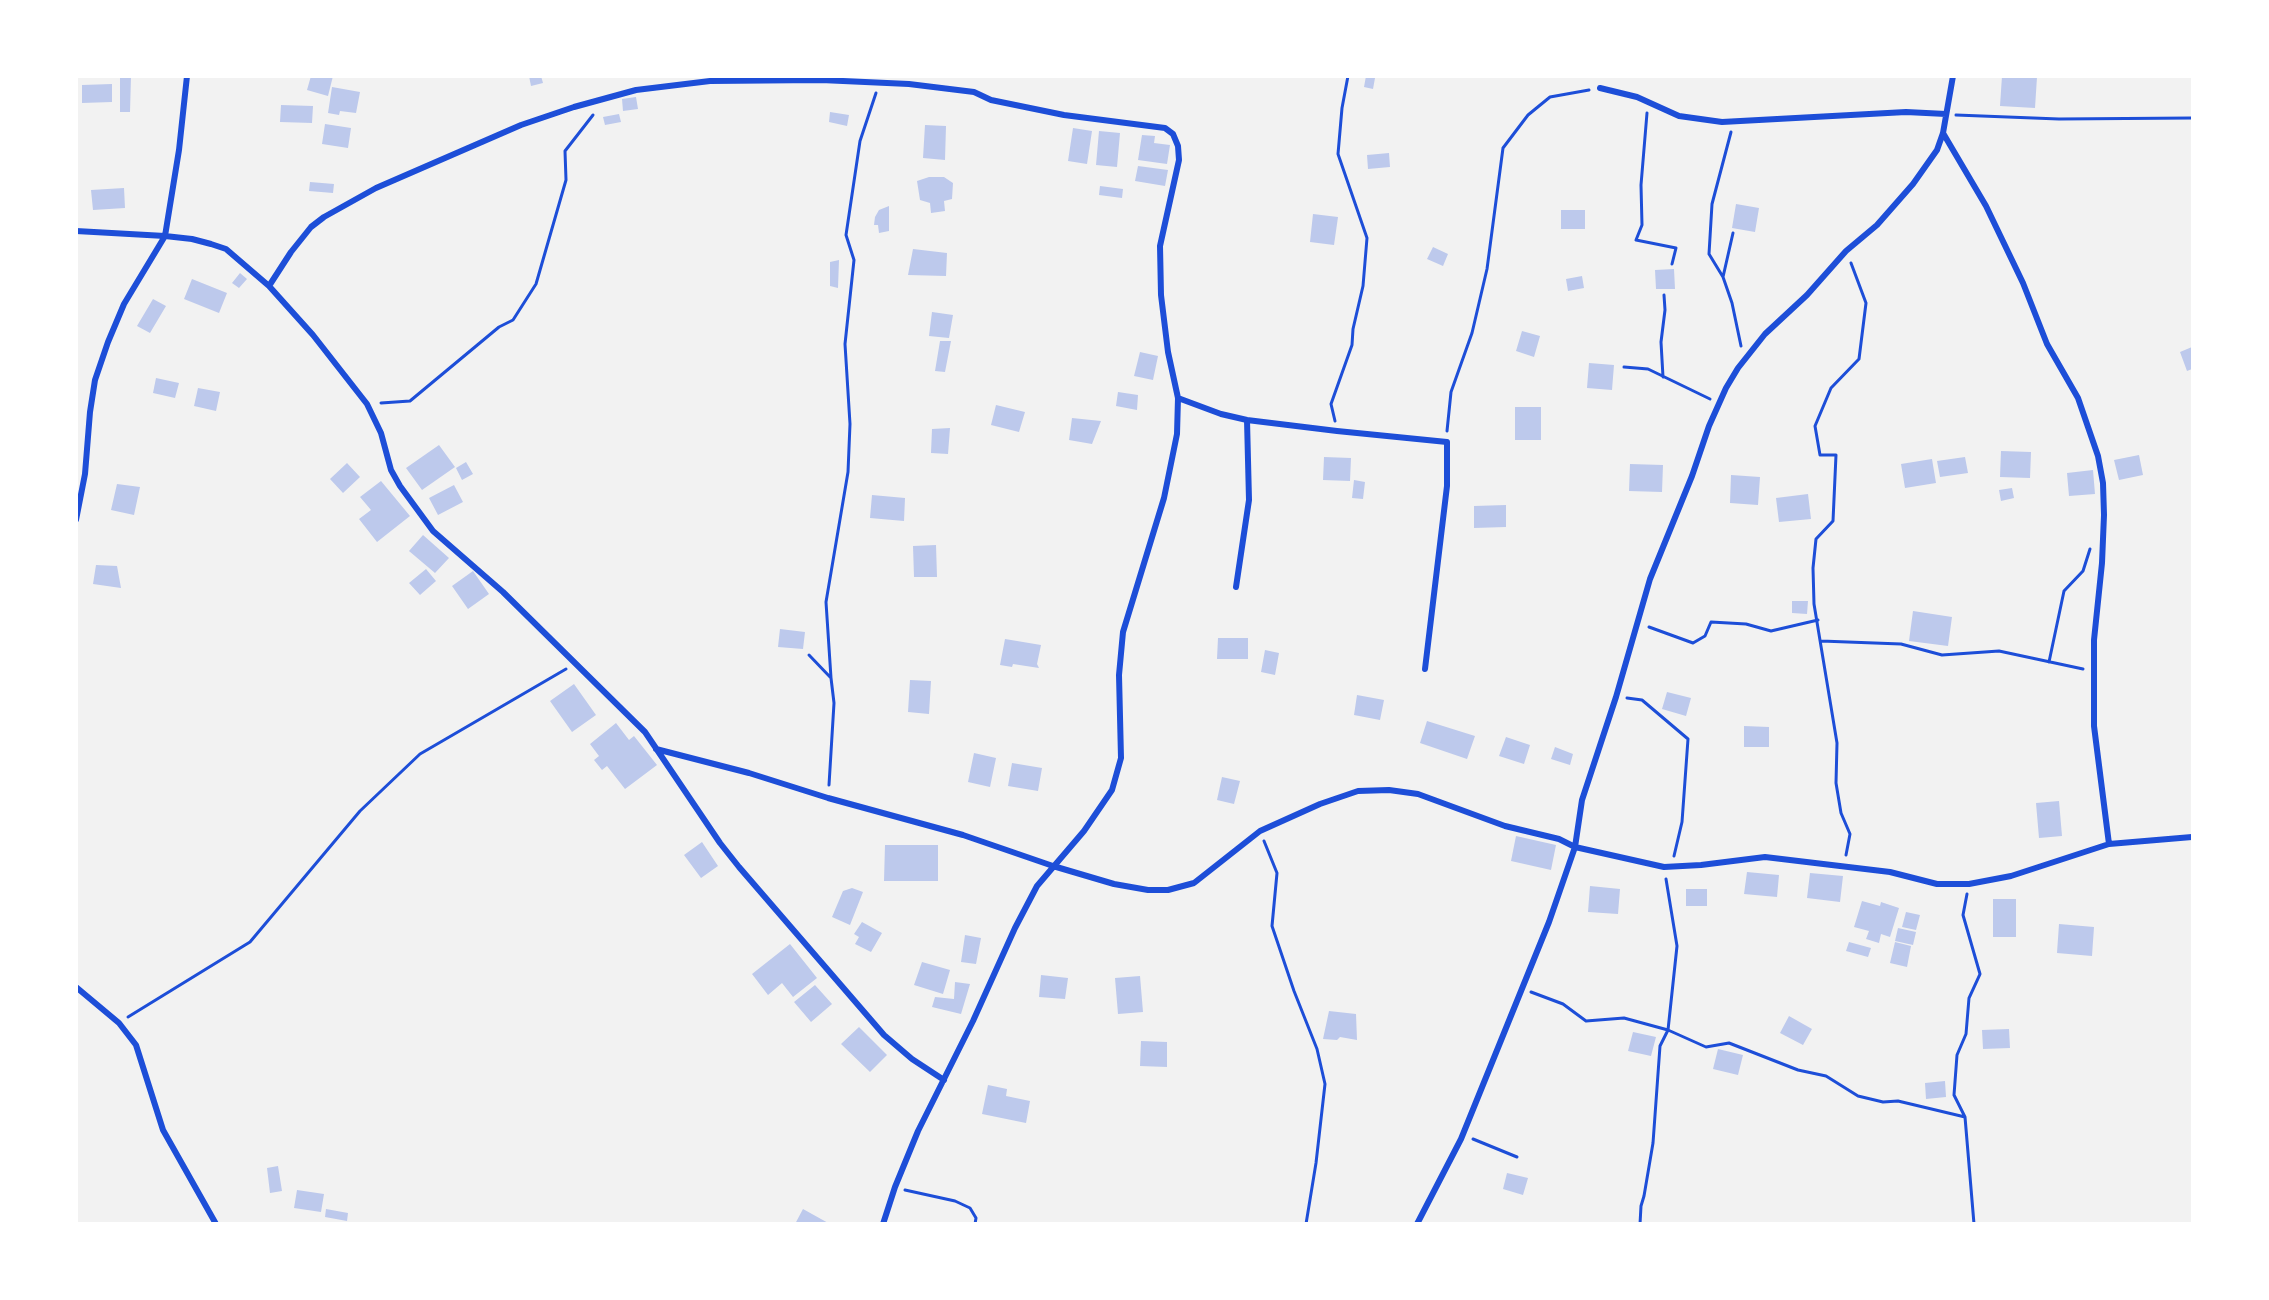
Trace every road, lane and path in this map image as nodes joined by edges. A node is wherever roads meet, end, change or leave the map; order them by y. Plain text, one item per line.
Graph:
1 (187, 76) edge
2 (1348, 76) edge
3 (1953, 76) edge
4 (880, 82) junction
5 (1600, 88) joint
6 (604, 99) junction
7 (1648, 102) junction
8 (1946, 114) junction
9 (2193, 118) edge
10 (1734, 121) junction
11 (1943, 134) junction
12 (76, 231) edge
13 (1733, 233) dead end
14 (165, 236) junction
15 (1846, 252) junction
16 (1672, 264) dead end
17 (1723, 277) junction
18 (269, 286) junction
19 (1664, 295) dead end
20 (1624, 367) dead end
21 (1738, 368) junction
22 (1663, 377) junction
23 (1178, 398) junction
24 (367, 404) junction
25 (1719, 404) junction
26 (1247, 420) junction
27 (1337, 431) junction
28 (1446, 441) junction
29 (76, 520) edge
30 (2092, 539) dead end
31 (1236, 586) dead end
32 (1818, 620) junction
33 (1638, 623) junction
34 (1821, 641) junction
35 (809, 655) dead end
36 (2049, 662) junction
37 (574, 664) junction
38 (1425, 669) dead end
39 (2093, 672) junction
40 (831, 678) junction
41 (1616, 697) junction
42 (656, 749) junction
43 (828, 798) junction
44 (1260, 831) junction
45 (2193, 837) edge
46 (2109, 844) junction
47 (1575, 847) junction
48 (1053, 866) junction
49 (1844, 866) junction
50 (1664, 867) junction
51 (1969, 884) junction
52 (76, 987) edge
53 (1521, 989) junction
54 (119, 1023) junction
55 (1668, 1030) junction
56 (944, 1080) junction
57 (1965, 1117) junction
58 (1463, 1135) junction
59 (1518, 1157) dead end
60 (895, 1188) junction
61 (216, 1224) edge
62 (883, 1224) edge
63 (975, 1224) edge
64 (1306, 1224) edge
65 (1417, 1224) edge
66 (1640, 1224) edge
67 (1974, 1224) edge

1 - 14 street
2 - 27 path
3 - 8 street
4 - 6 street
4 - 23 street
4 - 40 path
5 - 7 street
5 - 28 path
6 - 18 street
6 - 24 path
7 - 10 street
7 - 16 path
8 - 9 path
8 - 10 street
8 - 11 street
10 - 17 path
11 - 15 street
11 - 39 street
12 - 14 street
13 - 17 path
14 - 18 street
14 - 29 street
15 - 21 street
15 - 32 path
17 - 21 path
18 - 24 street
19 - 22 path
20 - 22 path
21 - 25 street
22 - 25 path
23 - 26 street
23 - 48 street
24 - 37 street
25 - 33 street
26 - 27 street
26 - 31 street
27 - 28 street
28 - 38 street
30 - 36 path
32 - 33 path
32 - 34 path
33 - 41 street
34 - 36 path
34 - 49 path
35 - 40 path
36 - 39 path
37 - 42 street
37 - 54 path
39 - 46 street
40 - 43 path
41 - 47 street
41 - 50 path
42 - 43 street
42 - 56 street
43 - 48 street
44 - 47 street
44 - 48 street
44 - 64 path
45 - 46 street
46 - 51 street
47 - 50 street
47 - 53 street
48 - 56 street
49 - 50 street
49 - 51 street
50 - 55 path
51 - 57 path
52 - 54 street
53 - 55 path
53 - 58 street
54 - 61 street
55 - 57 path
55 - 66 path
56 - 60 street
57 - 67 path
58 - 59 path
58 - 65 street
60 - 62 street
60 - 63 path

